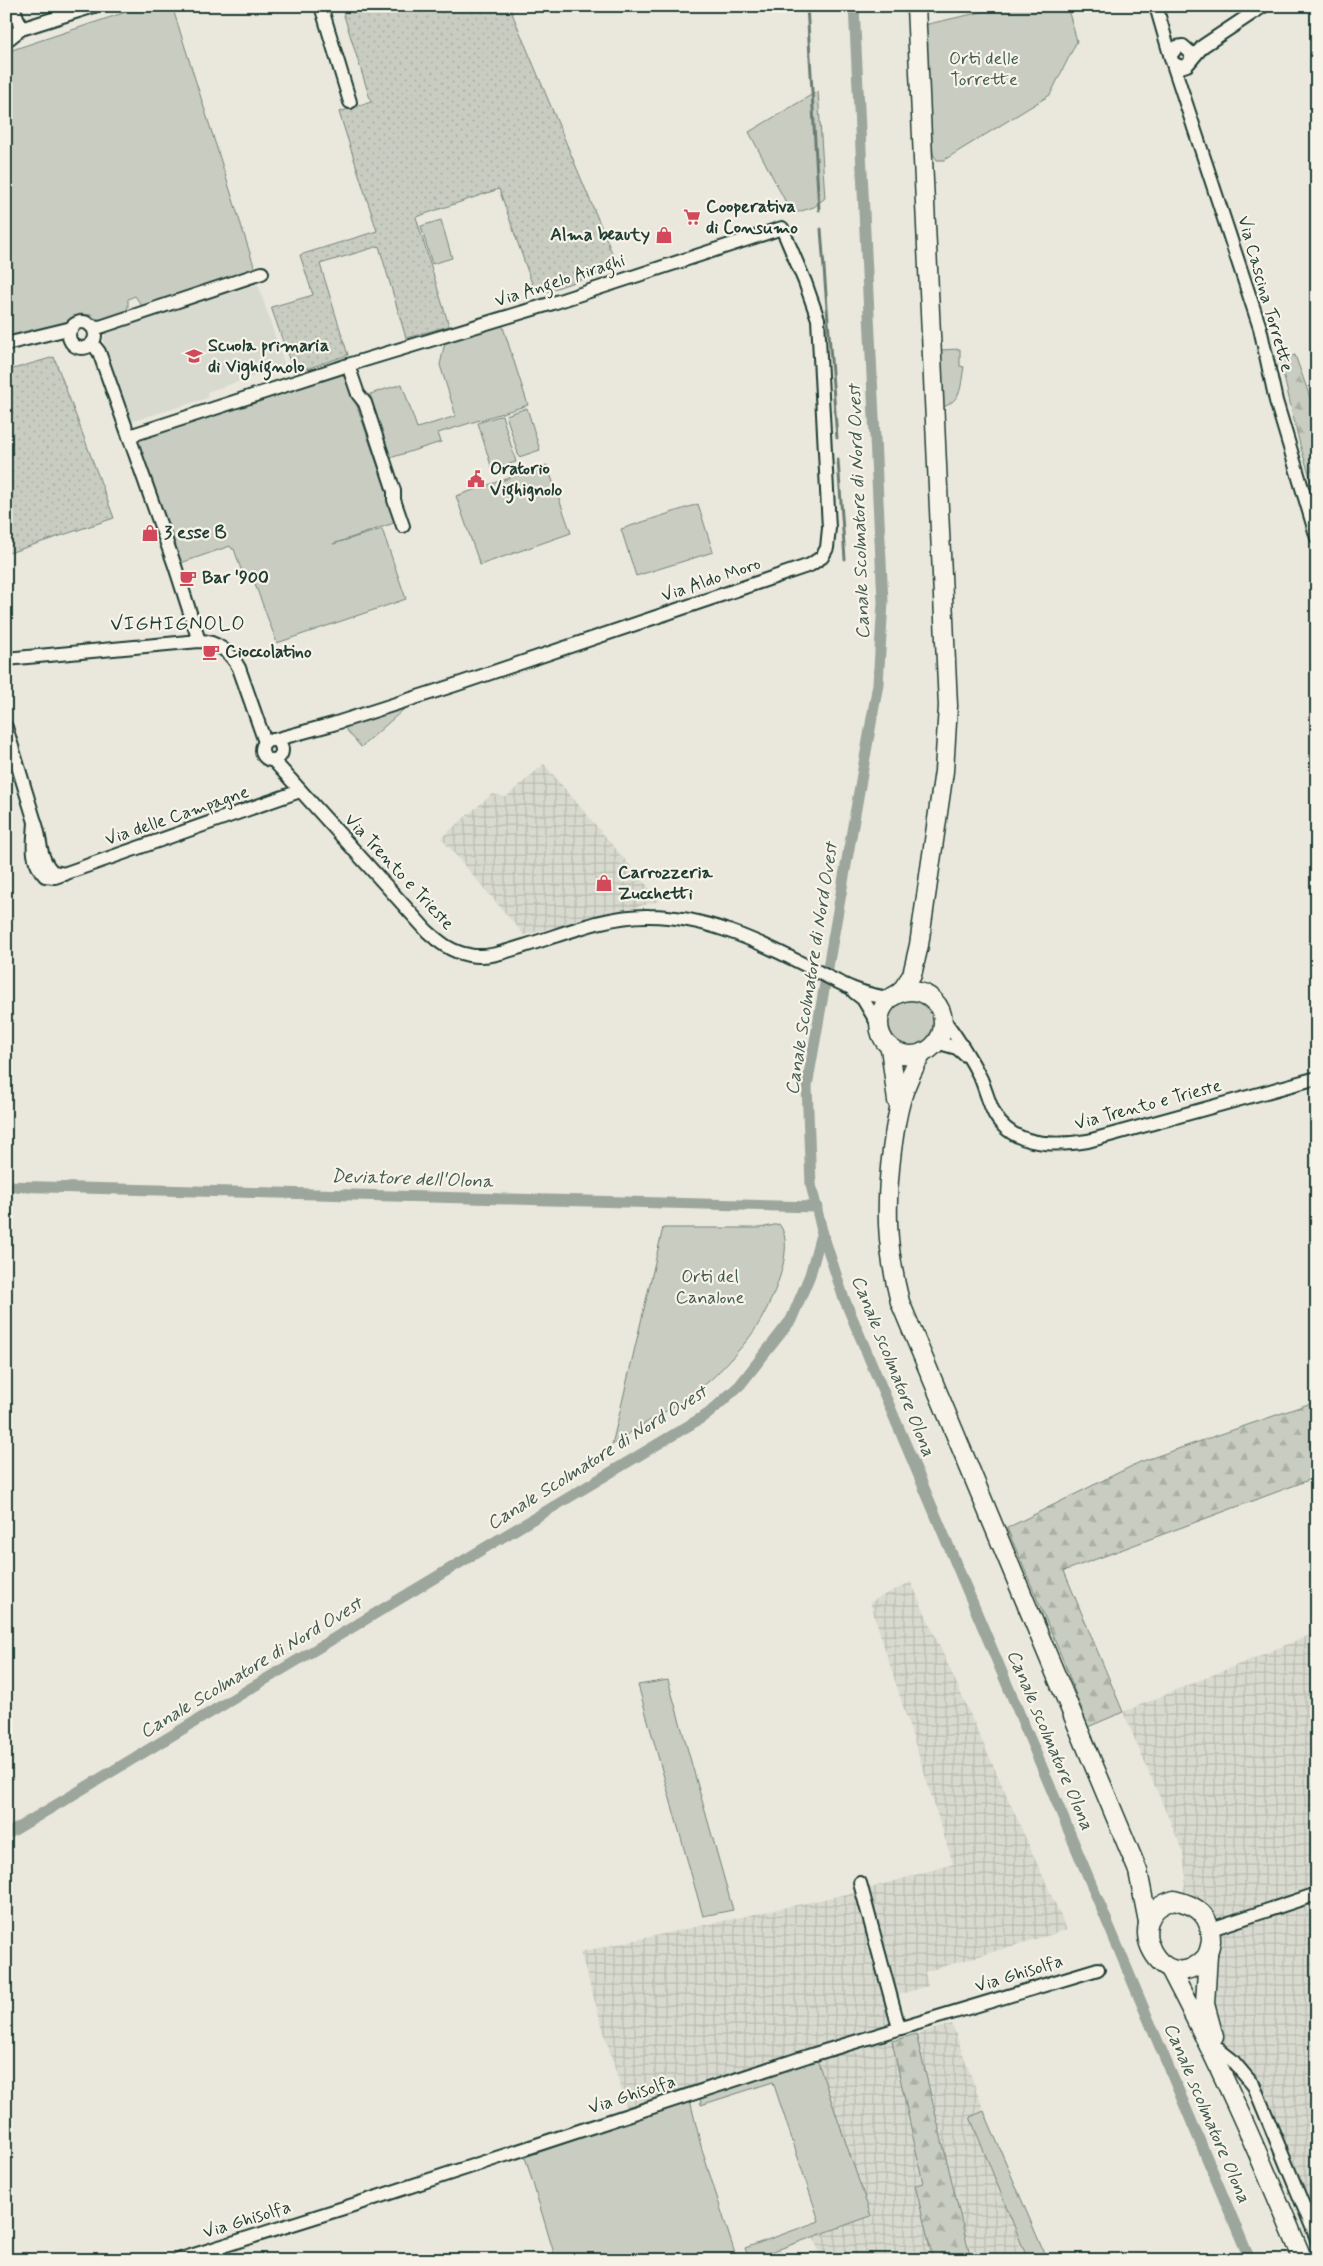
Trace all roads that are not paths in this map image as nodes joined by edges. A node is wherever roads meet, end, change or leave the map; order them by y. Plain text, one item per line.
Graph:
1 (14, 6) edge
2 (94, 6) edge
3 (321, 6) edge
4 (916, 6) edge
5 (1156, 6) edge
6 (1263, 6) edge
7 (21, 30) junction
8 (6, 41) edge
9 (1182, 56) junction
10 (350, 102) dead end
11 (782, 228) joint
12 (262, 273) dead end
13 (72, 334) junction
14 (94, 337) junction
15 (6, 344) edge
16 (6, 352) edge
17 (348, 365) junction
18 (129, 436) junction
19 (403, 526) dead end
20 (1317, 538) edge
21 (199, 641) junction
22 (6, 659) edge
23 (6, 727) edge
24 (274, 746) junction
25 (300, 791) junction
26 (919, 945) junction
27 (850, 989) junction
28 (895, 996) junction
29 (930, 998) junction
30 (942, 1018) junction
31 (879, 1026) junction
32 (890, 1047) junction
33 (929, 1047) junction
34 (970, 1060) junction
35 (1317, 1078) edge
36 (898, 1106) junction
37 (1138, 1871) junction
38 (860, 1883) dead end
39 (1317, 1894) edge
40 (1174, 1900) junction
41 (1148, 1922) junction
42 (1211, 1929) junction
43 (1208, 1955) junction
44 (1098, 1969) dead end
45 (1170, 1969) junction
46 (899, 2028) junction
47 (1218, 2049) junction
48 (1239, 2108) junction
49 (1317, 2239) edge
50 (178, 2260) edge
51 (1303, 2260) edge

1 - 7 street
2 - 7 street
3 - 10 street
4 - 26 main road
5 - 9 street
6 - 9 street
7 - 8 street
9 - 20 street, Via Cascina Torrette
11 - 17 street, Via Angelo Airaghi
11 - 24 street, Via Aldo Moro
12 - 14 street
13 - 14 street
13 - 14 street
13 - 15 street
13 - 16 street
14 - 18 street
17 - 18 street, Via Angelo Airaghi
17 - 19 street
18 - 21 street
21 - 22 street
21 - 24 street, Via Trento e Trieste
23 - 25 street, Via delle Campagne
24 - 25 street, Via Trento e Trieste
25 - 27 street, Via Trento e Trieste
26 - 28 main road
26 - 29 main road
27 - 28 street, Via Trento e Trieste
27 - 31 street, Via Trento e Trieste
28 - 29 main road
28 - 31 main road
29 - 30 main road
30 - 33 main road
30 - 34 street, Via Trento e Trieste
31 - 32 main road
32 - 33 main road
32 - 36 main road
33 - 34 street
33 - 36 main road
34 - 35 street, Via Trento e Trieste
36 - 37 main road
37 - 40 main road
37 - 41 main road
38 - 46 street
39 - 42 street
40 - 41 main road
40 - 42 main road
41 - 45 main road
42 - 43 main road
43 - 45 main road
43 - 47 main road
44 - 46 street, Via Ghisolfa
45 - 48 main road
46 - 50 street, Via Ghisolfa
47 - 48 main road
47 - 49 street
48 - 51 main road

